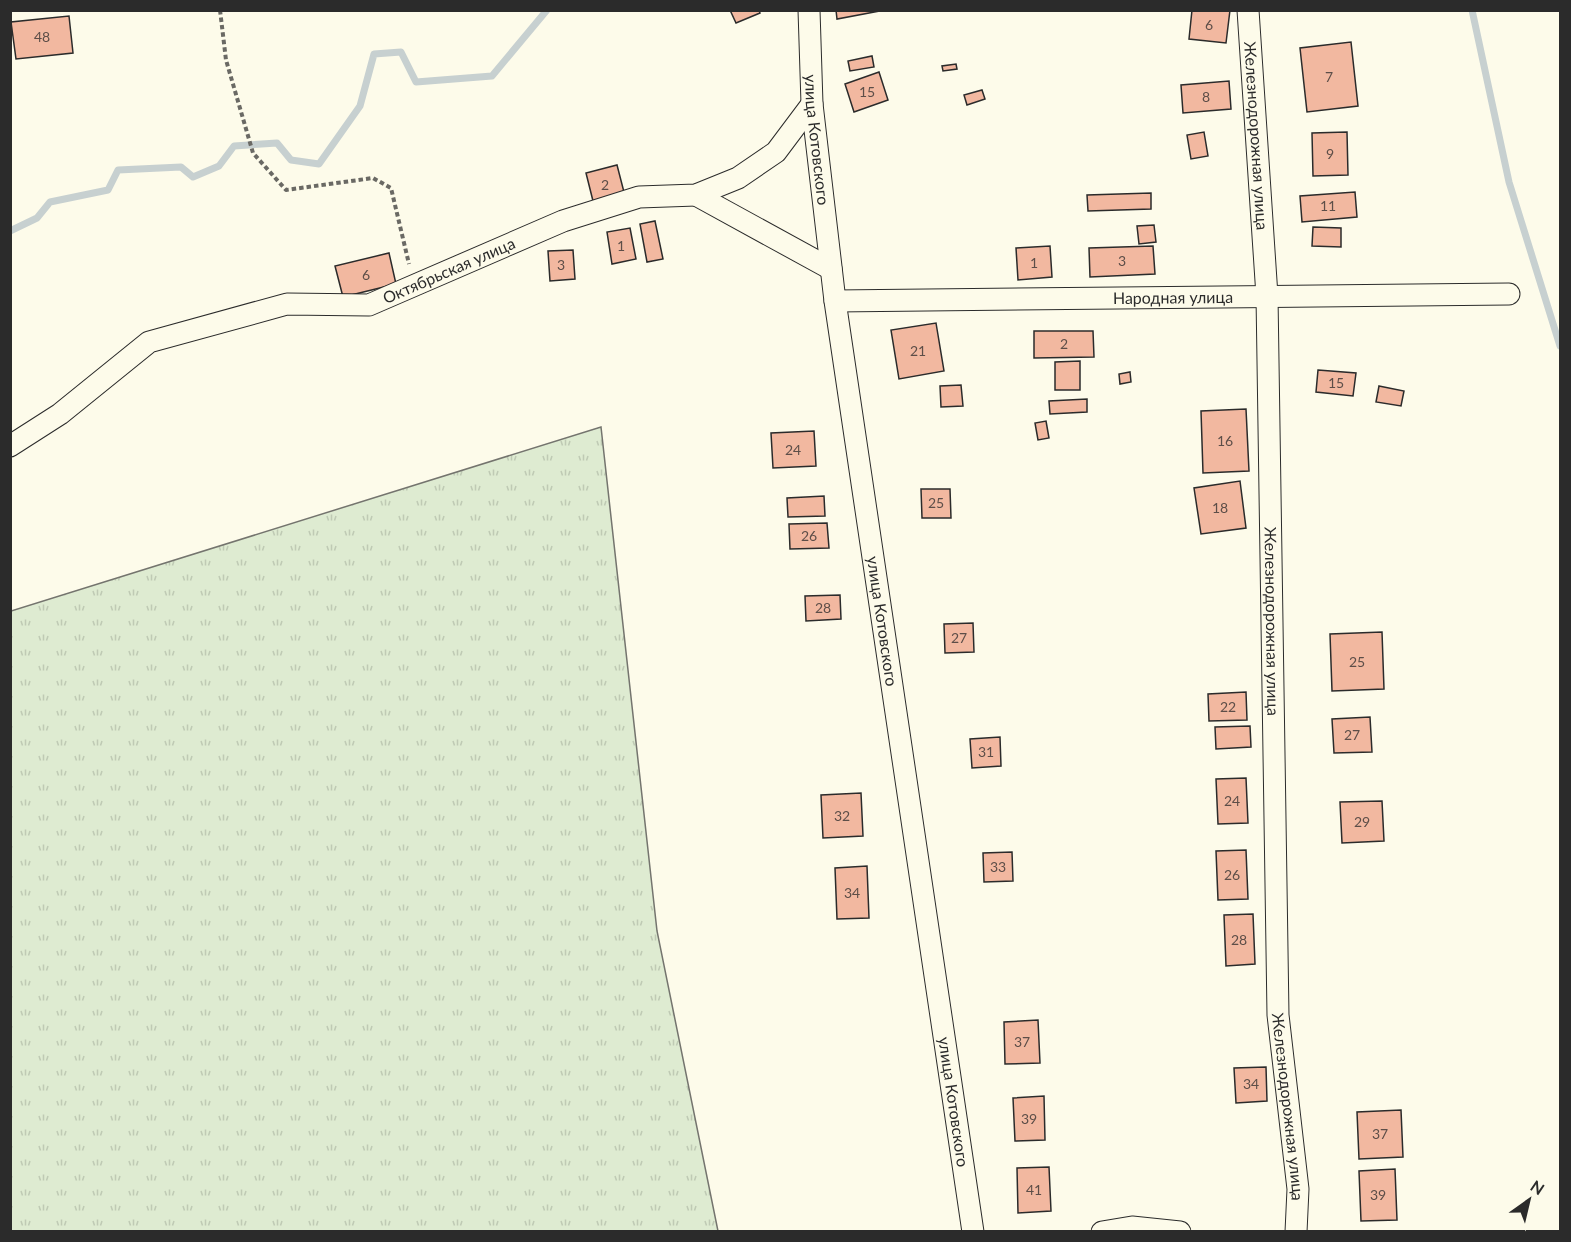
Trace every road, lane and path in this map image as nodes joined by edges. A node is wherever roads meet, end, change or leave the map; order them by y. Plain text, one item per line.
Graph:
1 (220, 10) edge
2 (809, 10) edge
3 (1248, 10) edge
4 (812, 104) junction
5 (696, 195) junction
6 (831, 269) junction
7 (414, 286) junction
8 (1509, 294) dead end
9 (1267, 296) junction
10 (835, 301) junction
11 (10, 446) edge
12 (973, 1232) edge
13 (1102, 1232) edge
14 (1180, 1232) edge
15 (1296, 1232) edge

1 - 7 path
2 - 4 street, улица Котовского
3 - 9 street, Железнодорожная улица
4 - 5 street, Октябрьская улица
4 - 6 street, улица Котовского
5 - 6 street
5 - 7 street, Октябрьская улица
6 - 10 street, улица Котовского
7 - 11 street, Октябрьская улица
8 - 9 street, Народная улица
9 - 10 street, Народная улица
9 - 15 street, Железнодорожная улица
10 - 12 street, улица Котовского
13 - 14 street

